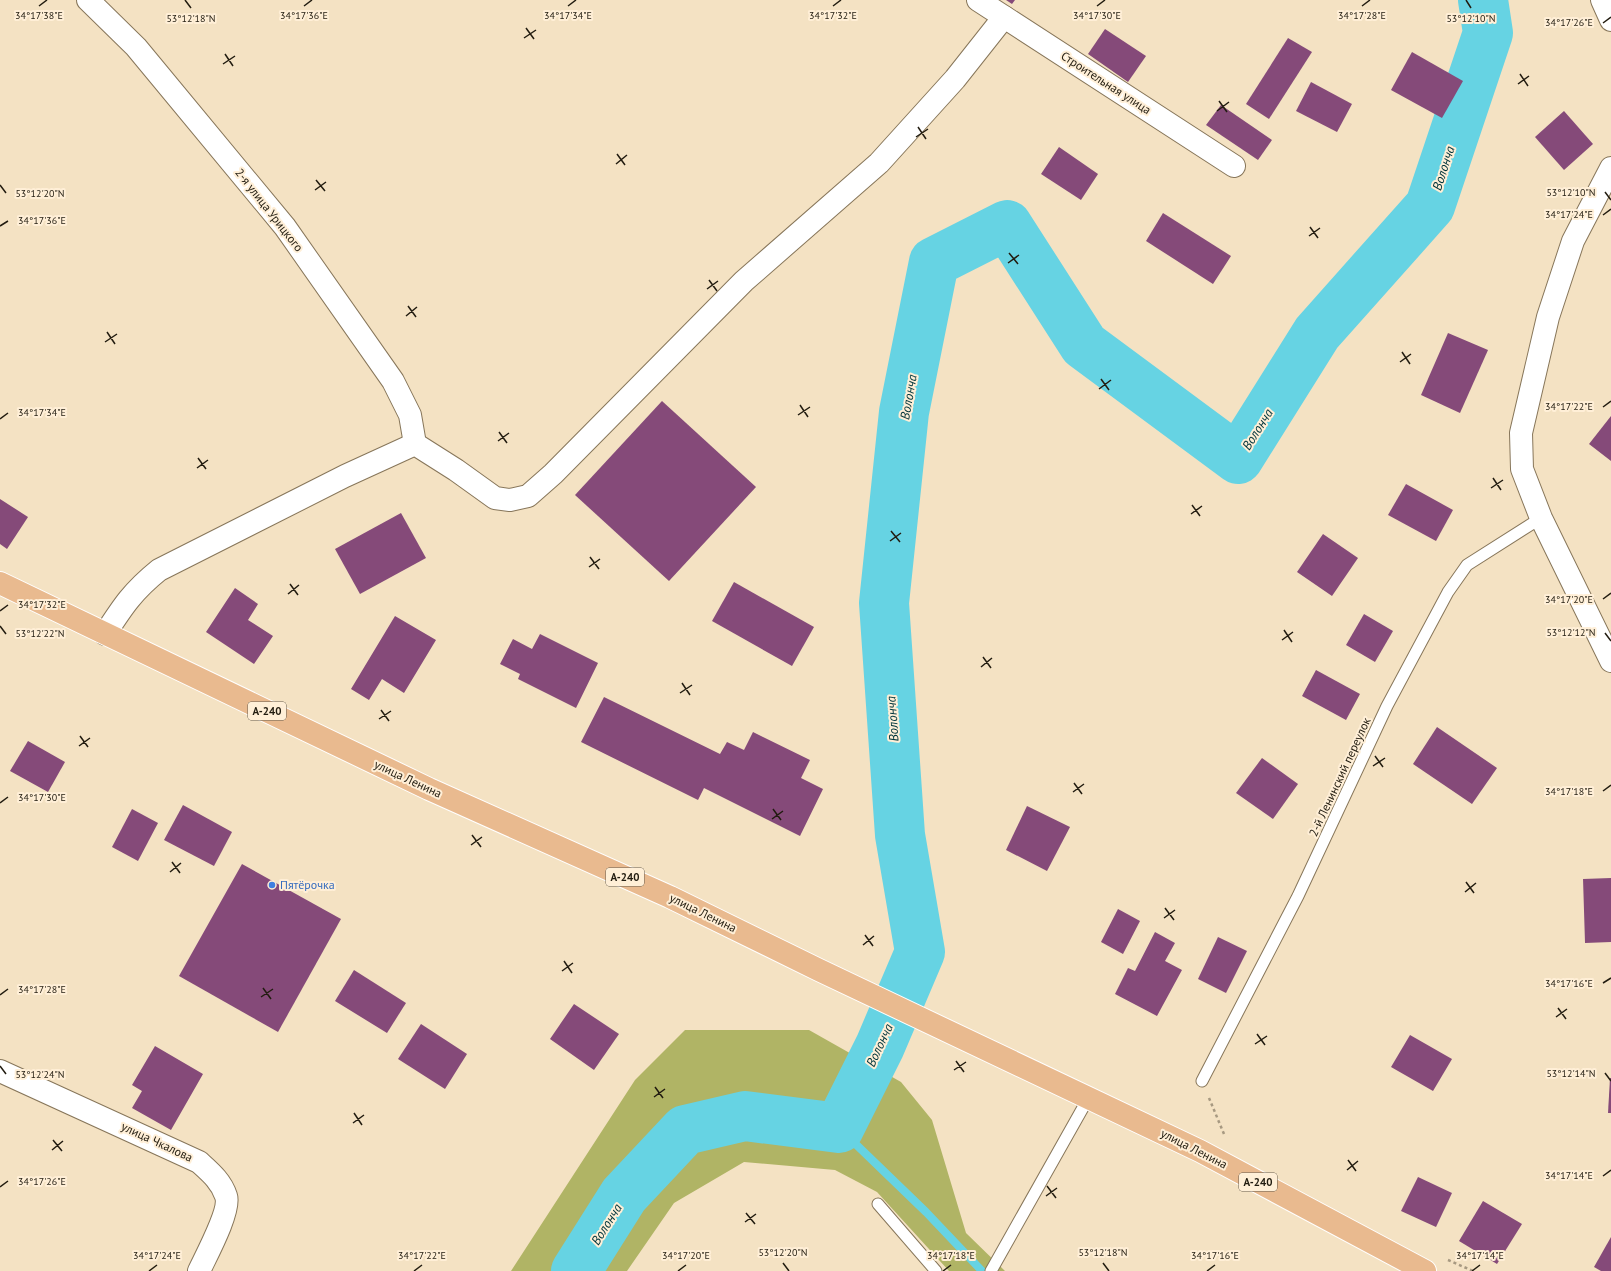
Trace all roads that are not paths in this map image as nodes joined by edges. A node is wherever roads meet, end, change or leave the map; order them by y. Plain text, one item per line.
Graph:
1 (88, 0) edge
2 (978, 0) edge
3 (1602, 0) edge
4 (1004, 17) junction
5 (1611, 20) edge
6 (1234, 166) dead end
7 (1611, 168) edge
8 (415, 444) junction
9 (1541, 518) junction
10 (0, 583) edge
11 (105, 634) junction
12 (1611, 661) edge
13 (0, 1071) edge
14 (1202, 1081) road end
15 (1089, 1098) junction
16 (878, 1204) dead end
17 (198, 1271) edge
18 (936, 1271) edge
19 (990, 1271) edge
20 (1425, 1271) edge

1 - 8 street, 2-я улица Урицкого
2 - 4 street, Строительная улица
3 - 5 street
4 - 6 street, Строительная улица
4 - 8 street
7 - 9 street
8 - 11 street
9 - 12 street
9 - 14 lane, 2-й Ленинский переулок
10 - 11 main road, улица Ленина / А-240
11 - 15 main road, улица Ленина / А-240
13 - 17 street, улица Чкалова
15 - 19 lane
15 - 20 main road, улица Ленина / А-240
16 - 18 lane

